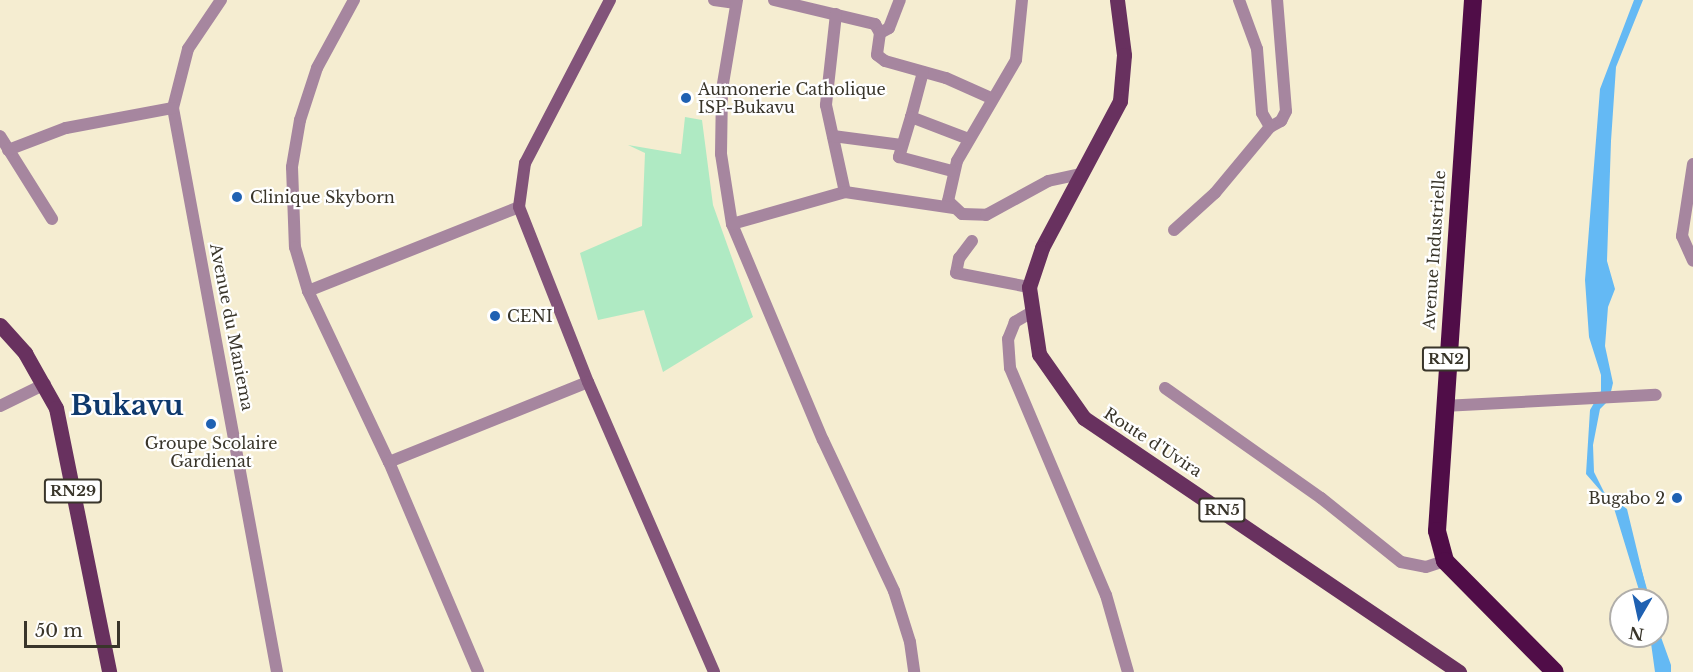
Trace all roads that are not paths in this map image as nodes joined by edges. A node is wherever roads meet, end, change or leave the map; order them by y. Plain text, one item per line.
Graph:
1 (221, 0) edge
2 (354, 0) edge
3 (610, 0) edge
4 (714, 0) edge
5 (774, 0) edge
6 (900, 0) edge
7 (1022, 0) edge
8 (1117, 0) edge
9 (1239, 0) edge
10 (1277, 0) edge
11 (1473, 0) edge
12 (736, 2) edge
13 (836, 14) junction
14 (880, 33) junction
15 (923, 72) junction
16 (993, 99) junction
17 (173, 108) junction
18 (911, 117) junction
19 (1270, 127) junction
20 (833, 135) junction
21 (0, 136) edge
22 (969, 139) junction
23 (901, 145) junction
24 (9, 150) junction
25 (1693, 164) edge
26 (952, 171) junction
27 (1082, 174) junction
28 (845, 192) junction
29 (519, 207) junction
30 (954, 208) junction
31 (52, 219) dead end
32 (732, 224) junction
33 (1174, 230) dead end
34 (972, 241) dead end
35 (1693, 260) edge
36 (1029, 287) junction
37 (308, 291) junction
38 (1032, 312) junction
39 (0, 325) edge
40 (588, 382) junction
41 (45, 384) junction
42 (1165, 388) dead end
43 (1656, 395) dead end
44 (0, 406) edge
45 (1443, 406) junction
46 (389, 462) junction
47 (1445, 561) junction
48 (109, 672) edge
49 (277, 672) edge
50 (478, 672) edge
51 (714, 672) edge
52 (914, 672) edge
53 (1128, 672) edge
54 (1459, 672) edge
55 (1555, 672) edge

1 - 17 street, Avenue du Maniema
2 - 37 street
3 - 29 street
4 - 12 street
5 - 13 street
6 - 14 street
7 - 16 street
8 - 27 main road, Route d'Uvira
9 - 19 street
10 - 19 street
11 - 45 highway, Avenue Industrielle / RN2
12 - 32 street
13 - 14 street
13 - 20 street
14 - 15 street
15 - 16 street
15 - 18 street
16 - 22 street
17 - 24 street
17 - 49 street, Avenue du Maniema
18 - 22 street
18 - 23 street
19 - 33 street
20 - 23 street
20 - 28 street
21 - 24 street
22 - 26 street
23 - 26 street
24 - 31 street
25 - 35 street
26 - 30 street
27 - 30 street
27 - 36 main road, Route d'Uvira
28 - 30 street
28 - 32 street
29 - 37 street
29 - 40 street
32 - 52 street
34 - 36 street
36 - 38 main road, Route d'Uvira
37 - 46 street
38 - 53 street
38 - 54 main road, Route d'Uvira / RN5
39 - 41 main road, RN29
40 - 46 street
40 - 51 street
41 - 44 street
41 - 48 main road, RN29
42 - 47 street
43 - 45 street
45 - 47 highway, Avenue Industrielle / RN2
46 - 50 street
47 - 55 highway, Avenue Industrielle / RN2

